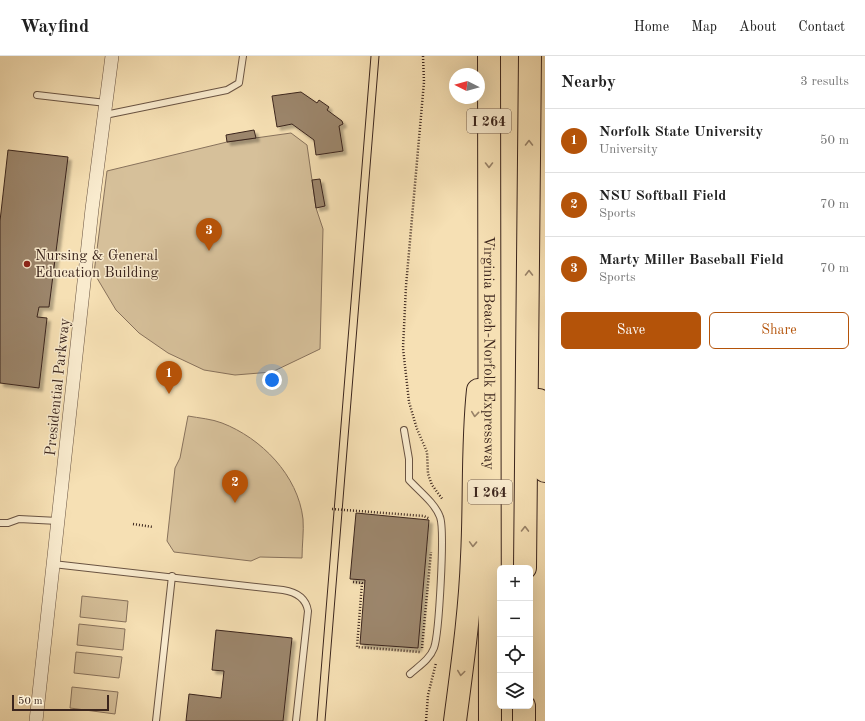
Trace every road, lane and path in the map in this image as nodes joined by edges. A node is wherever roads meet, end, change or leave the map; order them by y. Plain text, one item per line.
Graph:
1 (112, 56) edge
2 (243, 56) edge
3 (423, 56) edge
4 (489, 56) edge
5 (530, 56) edge
6 (37, 95) dead end
7 (106, 109) junction
8 (490, 264) junction
9 (529, 305) junction
10 (404, 430) dead end
11 (545, 471) edge
12 (445, 504) dead end
13 (332, 510) dead end
14 (58, 521) junction
15 (0, 523) edge
16 (433, 523) dead end
17 (133, 524) dead end
18 (153, 527) dead end
19 (431, 548) dead end
20 (53, 564) junction
21 (525, 565) edge
22 (172, 576) junction
23 (353, 582) dead end
24 (438, 660) dead end
25 (410, 674) dead end
26 (524, 709) edge
27 (36, 721) edge
28 (156, 721) edge
29 (296, 721) edge
30 (426, 721) edge
31 (455, 721) edge
32 (490, 721) edge
33 (524, 721) edge

1 - 7 street, Presidential Parkway
2 - 7 lane
3 - 12 path
4 -> 8 highway, Virginia Beach-Norfolk Expressway / I 264
9 -> 5 highway, I 264
6 - 7 lane
7 - 14 street, Presidential Parkway
8 -> 31 highway
8 - 32 highway, Virginia Beach-Norfolk Expressway / I 264
9 - 11 highway
21 -> 9 highway, I 264
10 - 25 lane
13 - 16 path
14 - 15 lane
14 - 20 street, Presidential Parkway
17 - 18 path
19 - 23 path
20 - 22 lane
20 - 27 street, Presidential Parkway
22 - 28 lane
22 - 29 lane
24 - 30 path
26 - 33 highway

